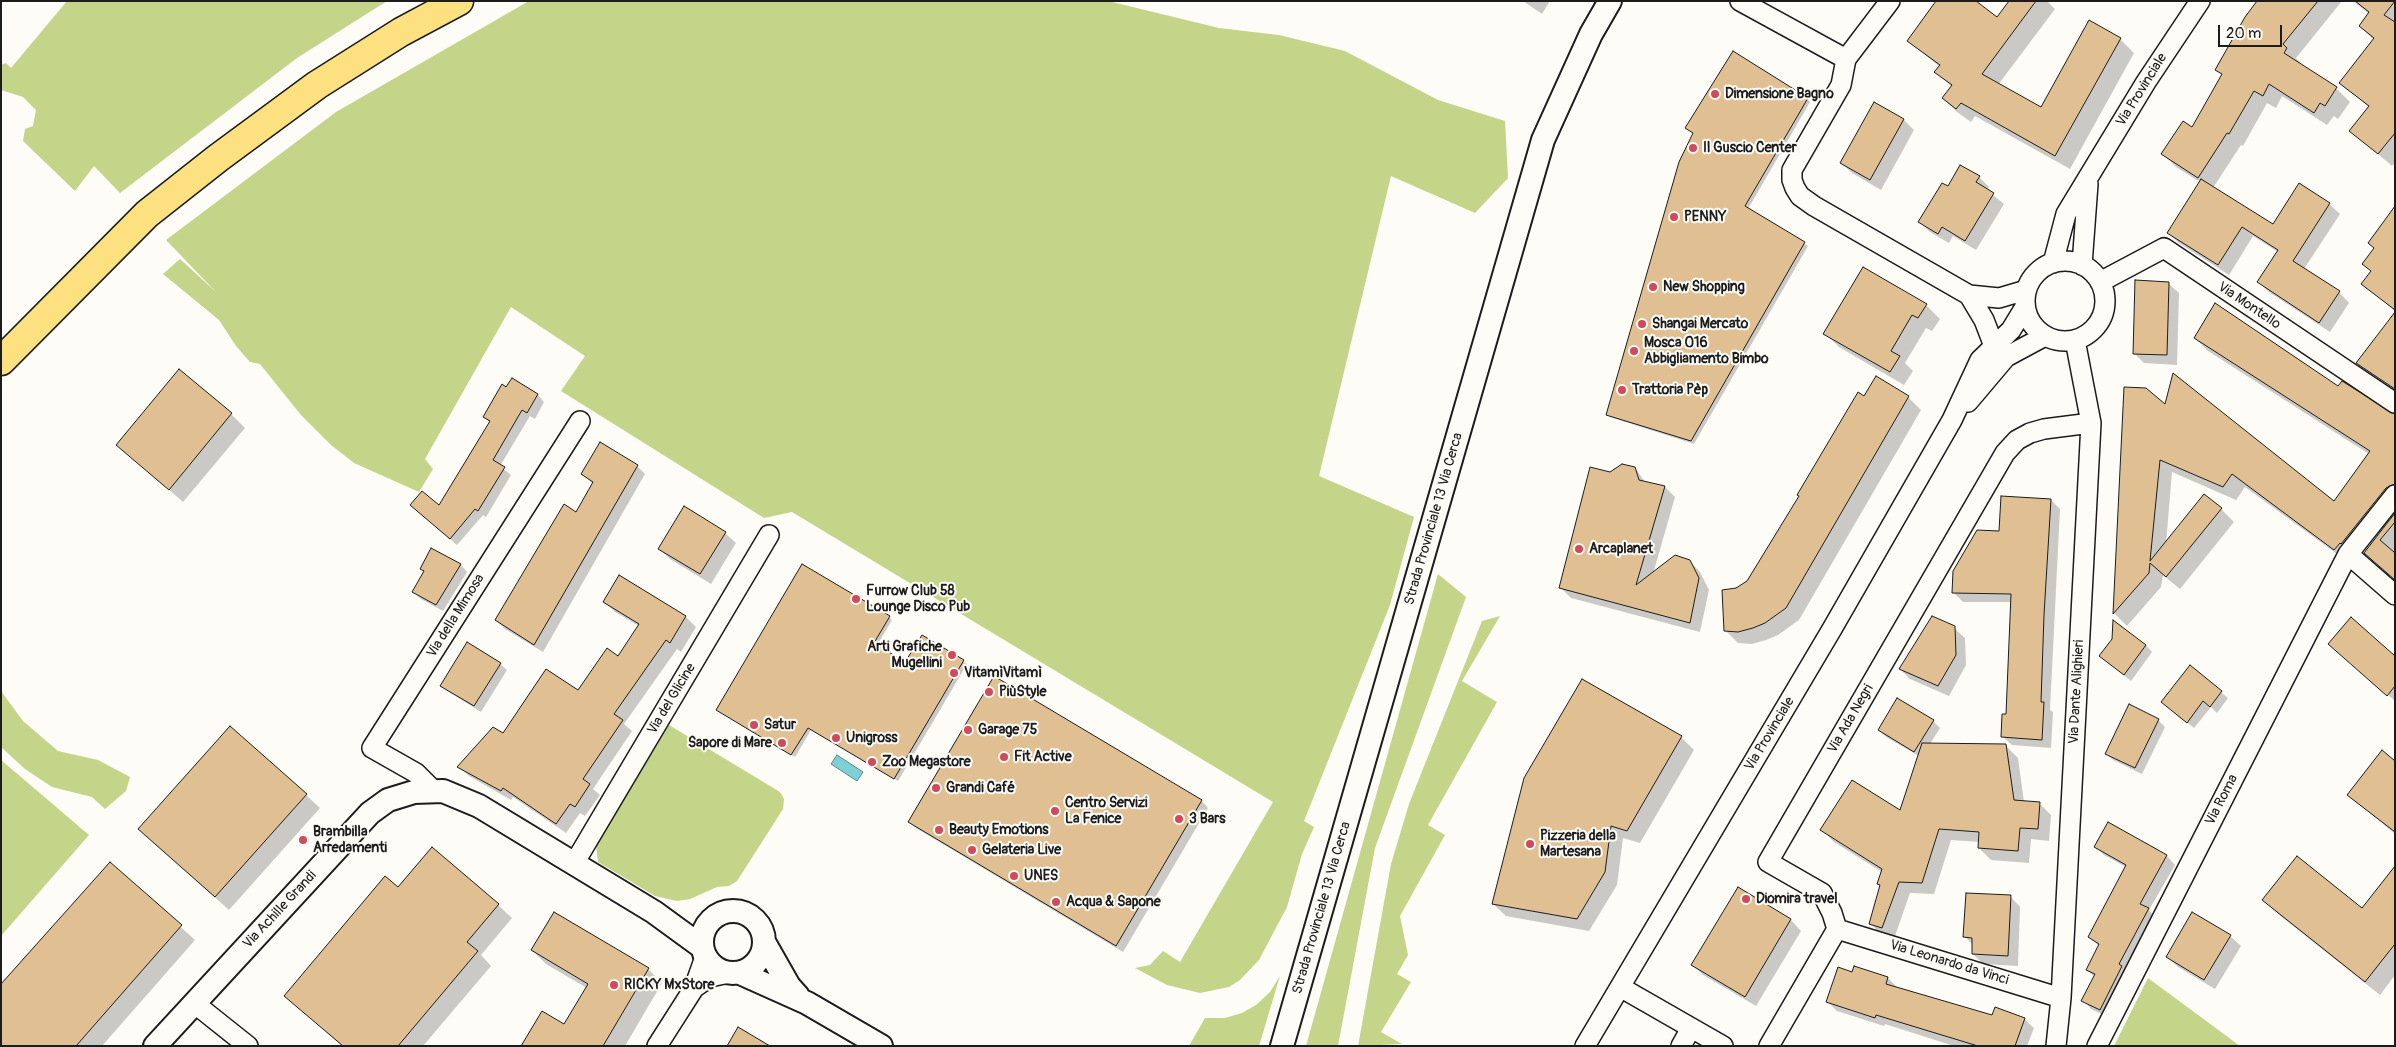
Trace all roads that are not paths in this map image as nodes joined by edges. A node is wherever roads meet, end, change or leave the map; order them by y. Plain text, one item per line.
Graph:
1 (459, 1) edge
2 (1610, 1) edge
3 (1740, 1) edge
4 (1890, 1) edge
5 (2200, 1) edge
6 (1846, 59) junction
7 (2088, 180) junction
8 (2053, 263) junction
9 (2082, 265) junction
10 (2100, 282) junction
11 (1969, 295) junction
12 (2026, 299) junction
13 (2045, 336) junction
14 (2075, 340) junction
15 (1994, 346) junction
16 (1, 362) edge
17 (2395, 403) edge
18 (1952, 420) junction
19 (580, 421) dead end
20 (2091, 423) junction
21 (2395, 496) edge
22 (769, 535) dead end
23 (2348, 554) junction
24 (2395, 595) edge
25 (433, 790) junction
26 (575, 862) junction
27 (654, 912) junction
28 (715, 916) junction
29 (1837, 929) junction
30 (764, 942) junction
31 (704, 952) junction
32 (735, 973) junction
33 (1620, 987) junction
34 (694, 988) junction
35 (2061, 998) junction
36 (807, 1002) junction
37 (194, 1003) junction
38 (1691, 1028) junction
39 (1719, 1043) edge
40 (155, 1046) edge
41 (248, 1046) edge
42 (657, 1046) edge
43 (881, 1046) edge
44 (1282, 1046) edge
45 (1585, 1046) edge
46 (1681, 1046) edge
47 (1769, 1046) edge
48 (2056, 1046) edge
49 (2097, 1046) edge

1 - 16 main road
2 - 44 street, Strada Provinciale 13 Via Cerca
3 - 6 street
4 - 6 street
5 - 7 street, Via Provinciale
6 - 11 street
7 - 8 street, Via Provinciale
7 - 9 street, Via Provinciale
8 - 9 street
8 - 12 street, Via Provinciale
9 - 10 street
10 - 14 street
10 - 17 street, Via Montello
11 - 12 street
11 - 15 street
12 - 13 street
12 - 15 street, Via Provinciale
13 - 14 street
13 - 18 street, Via Provinciale
14 - 20 street, Via Dante Alighieri
15 - 18 street, Via Provinciale
18 - 33 street, Via Provinciale
19 - 25 street, Via della Mimosa
20 - 29 street, Via Ada Negri
20 - 35 street, Via Dante Alighieri
21 - 23 street, Via Roma
22 - 26 street, Via del Glicine
23 - 24 street
23 - 49 street, Via Roma
25 - 26 street, Via Achille Grandi
25 - 37 street, Via Achille Grandi
26 - 27 street, Via Achille Grandi
27 - 28 street
27 - 31 street, Via Achille Grandi
28 - 30 street
28 - 31 street
29 - 35 street, Via Leonardo da Vinci
29 - 47 street
30 - 32 street
30 - 36 street
31 - 32 street
31 - 34 street
32 - 34 street
32 - 36 street
33 - 38 street
33 - 45 street, Via Provinciale
34 - 42 street
35 - 48 street, Via Dante Alighieri
36 - 43 street
37 - 40 street, Via Achille Grandi
37 - 41 street
38 - 39 street
38 - 46 street

